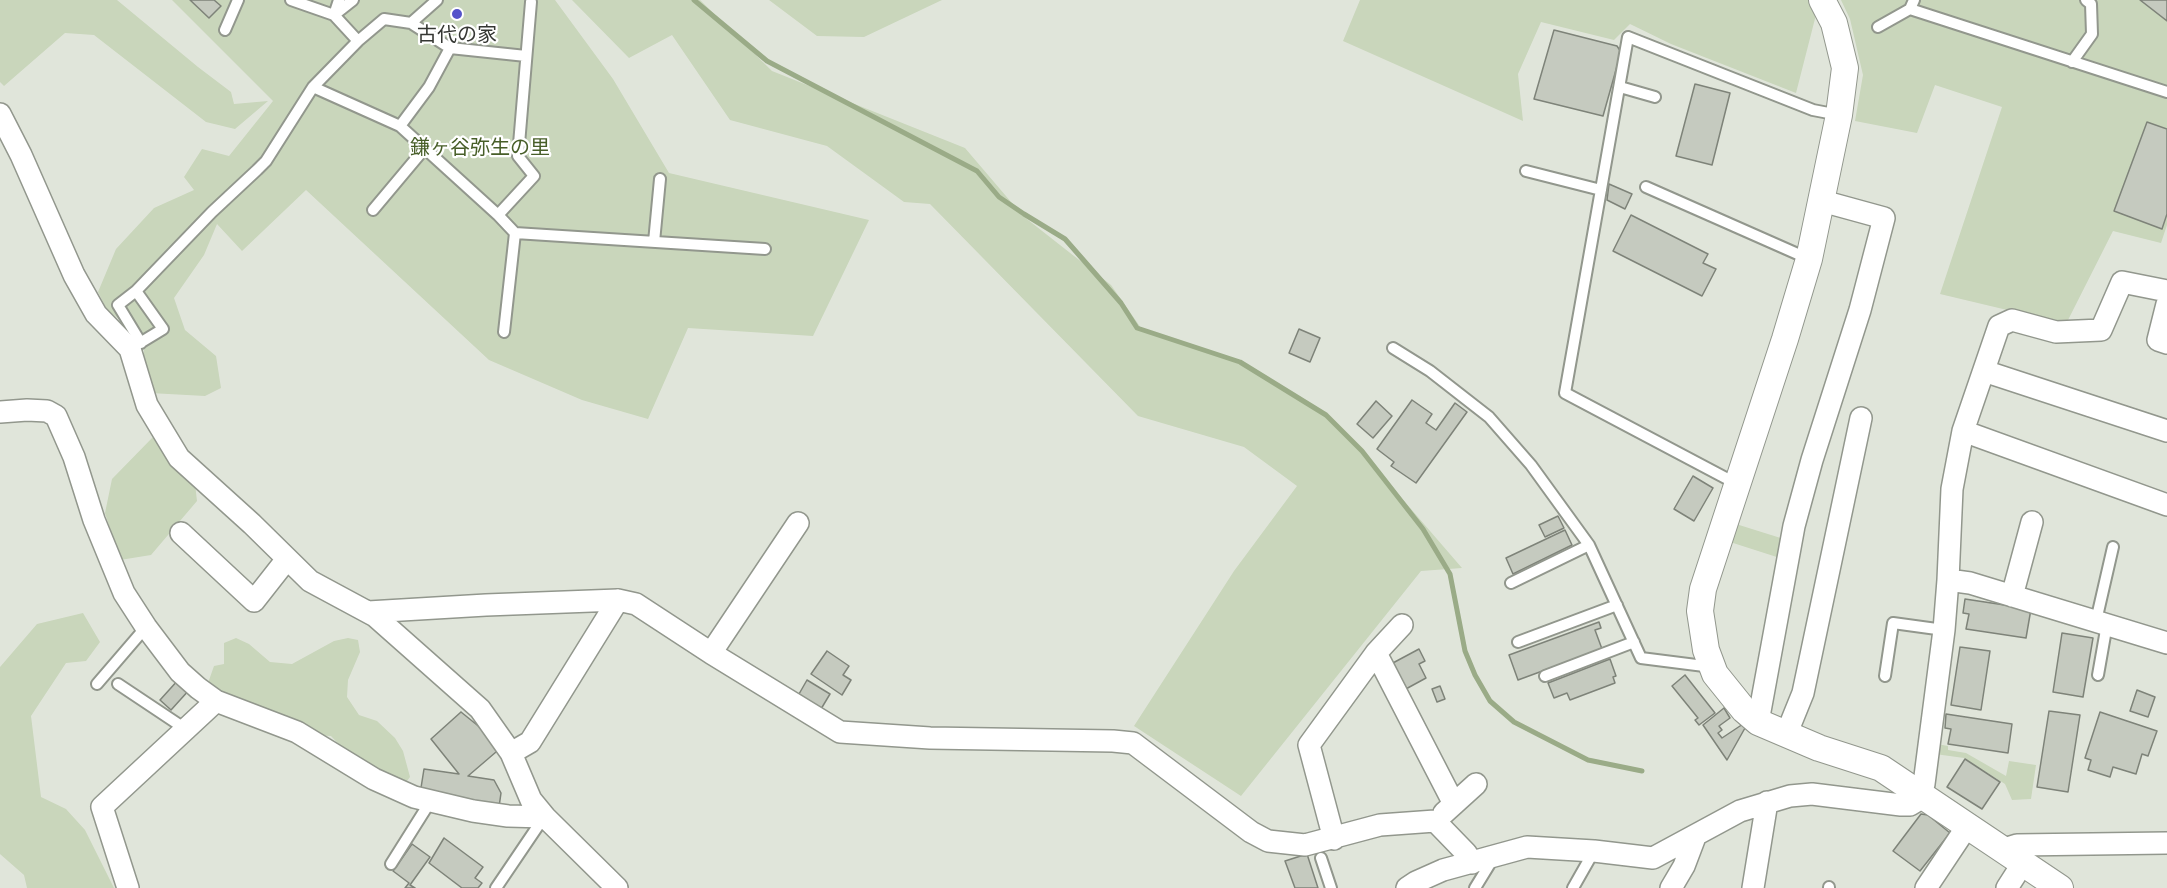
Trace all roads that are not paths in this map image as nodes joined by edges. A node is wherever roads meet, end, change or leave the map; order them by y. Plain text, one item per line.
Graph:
1 (238, 0) edge
2 (291, 0) edge
3 (339, 0) edge
4 (353, 0) edge
5 (437, 0) edge
6 (1822, 0) edge
7 (2089, 1) edge
8 (531, 2) dead end
9 (1912, 4) edge
10 (334, 15) junction
11 (411, 23) junction
12 (1878, 27) dead end
13 (225, 30) dead end
14 (358, 40) junction
15 (450, 48) junction
16 (526, 56) junction
17 (2072, 62) junction
18 (313, 87) junction
19 (1620, 87) junction
20 (2167, 92) edge
21 (1655, 97) dead end
22 (0, 114) edge
23 (1839, 116) junction
24 (400, 126) junction
25 (425, 148) junction
26 (1526, 171) dead end
27 (660, 180) dead end
28 (1646, 187) dead end
29 (1601, 190) junction
30 (1822, 201) junction
31 (373, 210) dead end
32 (498, 215) junction
33 (515, 233) junction
34 (654, 242) junction
35 (765, 249) dead end
36 (1809, 259) junction
37 (136, 291) junction
38 (2167, 291) edge
39 (2167, 304) edge
40 (504, 332) dead end
41 (2167, 343) edge
42 (136, 346) junction
43 (1393, 348) dead end
44 (1984, 371) junction
45 (0, 412) edge
46 (1861, 418) dead end
47 (1963, 431) junction
48 (2167, 431) edge
49 (1737, 484) junction
50 (2167, 505) edge
51 (2032, 522) dead end
52 (798, 523) dead end
53 (181, 533) dead end
54 (1588, 545) junction
55 (2113, 547) dead end
56 (287, 558) junction
57 (1948, 580) junction
58 (1510, 583) dead end
59 (2012, 596) junction
60 (618, 600) junction
61 (1617, 605) junction
62 (368, 612) junction
63 (2102, 623) junction
64 (1402, 626) dead end
65 (146, 627) junction
66 (1944, 630) junction
67 (1518, 642) dead end
68 (1634, 642) junction
69 (2167, 643) edge
70 (711, 653) junction
71 (1376, 653) junction
72 (1712, 667) junction
73 (2098, 675) dead end
74 (1545, 676) dead end
75 (1885, 676) dead end
76 (97, 684) dead end
77 (118, 684) dead end
78 (216, 701) junction
79 (1758, 722) junction
80 (187, 730) junction
81 (1786, 735) junction
82 (511, 753) junction
83 (1476, 784) dead end
84 (1920, 796) junction
85 (430, 802) junction
86 (1767, 802) junction
87 (1454, 804) junction
88 (545, 817) junction
89 (1435, 822) junction
90 (1968, 825) junction
91 (1695, 837) junction
92 (1334, 839) junction
93 (2167, 843) edge
94 (1594, 851) junction
95 (2013, 856) junction
96 (1494, 857) junction
97 (1321, 858) dead end
98 (1472, 863) junction
99 (391, 864) dead end
100 (615, 887) edge
101 (128, 888) edge
102 (496, 888) edge
103 (1331, 888) edge
104 (1407, 888) edge
105 (1475, 888) edge
106 (1573, 888) edge
107 (1671, 888) edge
108 (1753, 888) edge
109 (1926, 888) edge
110 (2007, 888) edge
111 (2060, 888) edge

1 - 13 lane
2 - 10 lane
3 - 10 lane
4 - 10 lane
5 - 11 lane
6 - 23 street
7 - 17 lane
8 - 16 lane
9 - 12 lane
9 - 17 lane
10 - 14 lane
11 - 14 lane
11 - 15 lane
14 - 18 lane
15 - 16 lane
15 - 24 lane
16 - 32 lane
17 - 20 lane
18 - 24 lane
18 - 37 lane
19 - 21 lane
19 - 23 lane
19 - 29 lane
22 - 42 street
23 - 30 street
24 - 25 lane
25 - 31 lane
25 - 32 lane
26 - 29 lane
27 - 34 lane
28 - 36 lane
29 - 49 lane
30 - 36 street
30 - 79 street
32 - 33 lane
33 - 34 lane
33 - 40 lane
34 - 35 lane
36 - 49 street
37 - 42 lane
37 - 42 lane
38 - 44 street
39 - 41 street
42 - 56 street
43 - 54 lane
44 - 47 street
44 - 48 street
45 - 65 street
46 - 81 street
47 - 50 street
47 - 57 street
49 - 72 street
51 - 59 street
52 - 70 street
53 - 56 street
54 - 58 lane
54 - 61 lane
55 - 63 lane
56 - 62 street
57 - 59 street
57 - 66 street
59 - 63 street
60 - 62 street
60 - 70 street
60 - 82 street
61 - 67 lane
61 - 68 lane
62 - 82 street
63 - 69 street
63 - 73 lane
64 - 71 street
65 - 76 lane
65 - 78 street
66 - 75 lane
66 - 84 street
68 - 72 lane
68 - 74 lane
70 - 92 street
71 - 87 street
71 - 92 street
72 - 79 street
77 - 80 lane
78 - 80 street
78 - 85 street
79 - 81 street
80 - 101 street
81 - 84 street
82 - 88 street
83 - 87 street
84 - 86 street
84 - 90 street
85 - 88 street
85 - 99 lane
86 - 91 street
86 - 108 street
87 - 89 street
88 - 100 street
88 - 102 lane
89 - 92 street
89 - 98 street
90 - 95 street
90 - 109 street
91 - 94 street
91 - 107 street
93 - 95 street
94 - 96 street
94 - 106 lane
95 - 110 street
95 - 111 street
96 - 98 street
96 - 105 lane
97 - 103 lane
98 - 104 street

